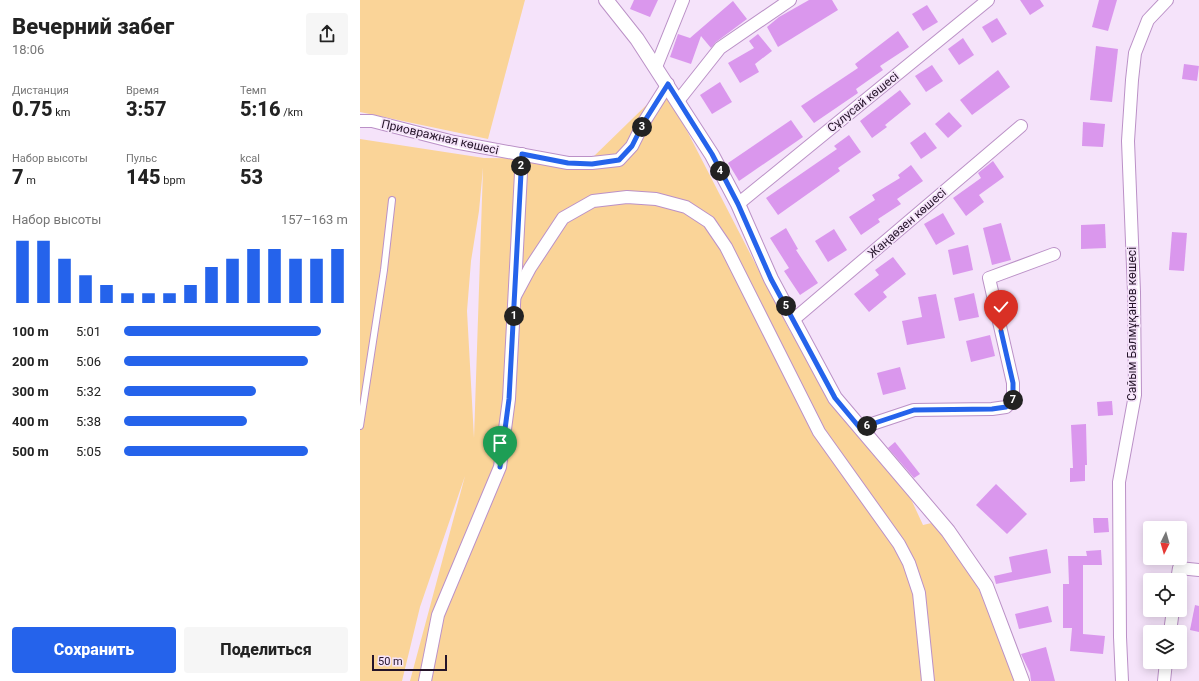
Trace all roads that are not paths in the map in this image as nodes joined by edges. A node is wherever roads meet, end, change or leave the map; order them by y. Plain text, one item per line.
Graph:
1 (606, 0) edge
2 (683, 0) edge
3 (790, 0) edge
4 (988, 0) edge
5 (1167, 0) edge
6 (656, 67) junction
7 (668, 84) junction
8 (678, 101) junction
9 (360, 121) edge
10 (1021, 126) dead end
11 (522, 154) junction
12 (392, 200) dead end
13 (738, 204) junction
14 (1054, 254) dead end
15 (515, 296) junction
16 (793, 320) junction
17 (360, 426) edge
18 (860, 428) junction
19 (1199, 570) edge
20 (1178, 573) edge
21 (1165, 669) edge
22 (425, 681) edge
23 (928, 681) edge
24 (1022, 681) edge
25 (1122, 681) edge
26 (1164, 681) edge

1 - 6 street
2 - 6 street
3 - 8 street
4 - 13 street, Сұлусай көшесі
5 - 25 street, Сайым Балмұқанов көшесі
6 - 7 street
7 - 8 street
7 - 11 street, Приовражная көшесі
8 - 13 street
9 - 11 street, Приовражная көшесі
10 - 16 street, Жаңаөзен көшесі
11 - 15 street
12 - 17 lane
13 - 16 street
14 - 18 street
15 - 22 street
15 - 23 street
16 - 18 street
18 - 24 street
19 - 20 street
21 - 26 street

